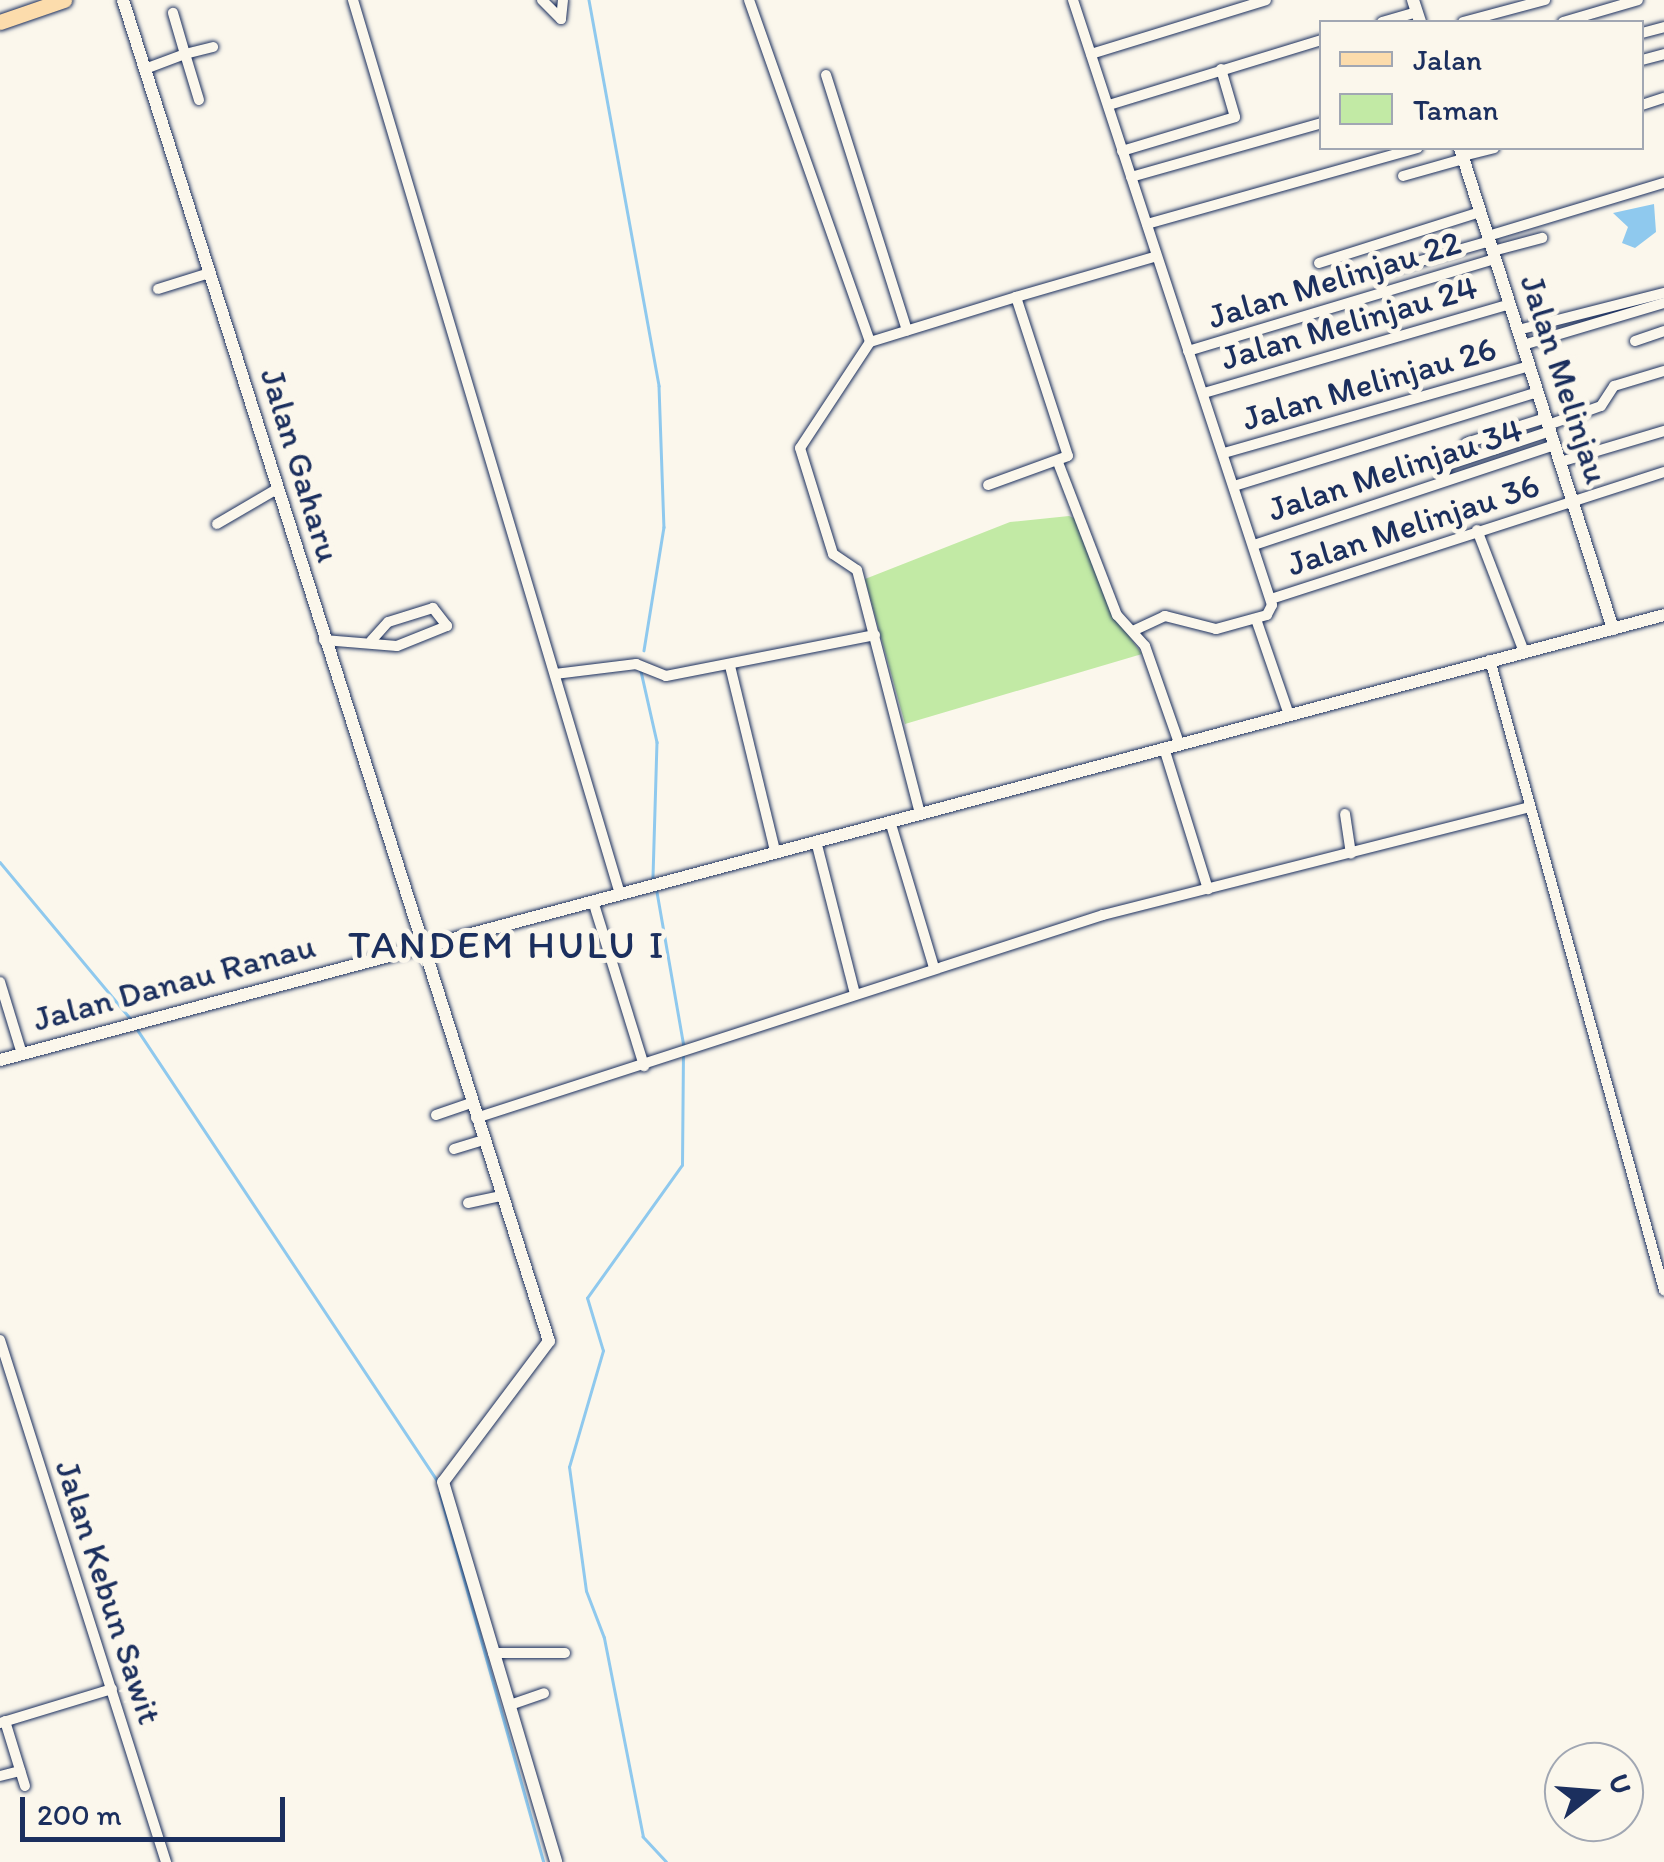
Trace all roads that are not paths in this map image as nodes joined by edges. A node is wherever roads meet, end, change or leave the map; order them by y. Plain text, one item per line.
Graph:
1 (64, 0) edge
2 (124, 0) edge
3 (353, 0) edge
4 (542, 0) edge
5 (563, 0) edge
6 (750, 0) edge
7 (1073, 0) edge
8 (1266, 0) edge
9 (1545, 0) edge
10 (1638, 0) edge
11 (1416, 12) edge
12 (173, 13) dead end
13 (1389, 20) edge
14 (1470, 20) edge
15 (1570, 20) edge
16 (0, 22) edge
17 (1319, 41) edge
18 (213, 47) dead end
19 (185, 54) junction
20 (1091, 54) junction
21 (145, 69) junction
22 (1221, 69) junction
23 (826, 76) dead end
24 (199, 100) dead end
25 (1109, 105) junction
26 (1319, 123) edge
27 (1411, 150) edge
28 (1122, 151) junction
29 (1462, 154) edge
30 (1131, 176) junction
31 (1403, 176) dead end
32 (1664, 183) edge
33 (1480, 212) junction
34 (1147, 224) junction
35 (1542, 238) dead end
36 (1491, 247) junction
37 (1154, 258) junction
38 (1319, 264) dead end
39 (1382, 272) dead end
40 (209, 273) junction
41 (158, 289) dead end
42 (1664, 293) edge
43 (1016, 297) junction
44 (1664, 303) edge
45 (1510, 304) junction
46 (907, 330) junction
47 (1518, 330) junction
48 (1664, 331) edge
49 (1635, 341) dead end
50 (870, 342) junction
51 (1523, 346) junction
52 (1188, 351) junction
53 (1529, 366) junction
54 (1664, 371) edge
55 (1538, 392) junction
56 (1204, 393) junction
57 (1550, 430) junction
58 (1664, 431) edge
59 (1466, 443) dead end
60 (1224, 453) junction
61 (1560, 462) junction
62 (1059, 464) junction
63 (1664, 472) edge
64 (988, 486) dead end
65 (1234, 486) junction
66 (277, 489) junction
67 (1572, 500) junction
68 (217, 524) dead end
69 (1478, 530) junction
70 (1254, 545) junction
71 (1271, 599) junction
72 (1664, 615) edge
73 (1256, 619) junction
74 (1613, 629) junction
75 (1133, 631) junction
76 (875, 635) junction
77 (324, 640) junction
78 (371, 641) junction
79 (1524, 652) junction
80 (1490, 660) junction
81 (730, 666) junction
82 (554, 674) junction
83 (1289, 714) junction
84 (1172, 746) junction
85 (1530, 806) junction
86 (920, 814) junction
87 (1344, 814) dead end
88 (890, 822) junction
89 (816, 841) junction
90 (775, 850) junction
91 (1351, 854) junction
92 (1208, 889) junction
93 (620, 894) junction
94 (593, 901) junction
95 (422, 947) junction
96 (934, 968) junction
97 (0, 982) edge
98 (856, 994) junction
99 (22, 1054) junction
100 (0, 1060) edge
101 (644, 1066) junction
102 (471, 1102) junction
103 (436, 1115) dead end
104 (476, 1118) junction
105 (483, 1140) junction
106 (454, 1149) dead end
107 (500, 1196) junction
108 (468, 1203) dead end
109 (1664, 1290) edge
110 (0, 1340) edge
111 (564, 1653) dead end
112 (493, 1654) junction
113 (112, 1689) junction
114 (544, 1693) dead end
115 (510, 1705) junction
116 (3, 1722) edge
117 (20, 1772) junction
118 (0, 1776) edge
119 (25, 1786) dead end
120 (166, 1862) edge
121 (556, 1862) edge

1 - 16 main road
2 - 21 street, Jalan Gaharu
3 - 82 street
4 - 5 street
6 - 50 street
7 - 20 street
8 - 20 street
9 - 14 street
10 - 15 street
11 - 13 street
12 - 19 street
17 - 22 street
18 - 19 street
19 - 21 street
19 - 24 street
20 - 25 street
21 - 40 street, Jalan Gaharu
22 - 25 street
22 - 28 street
23 - 46 street
25 - 28 street
26 - 30 street
27 - 34 street
28 - 30 street
29 - 31 street
29 - 33 street, Jalan Melinjau
30 - 34 street
32 - 36 street
33 - 36 street, Jalan Melinjau
33 - 38 street
34 - 37 street
35 - 36 street
36 - 39 street
36 - 45 street, Jalan Melinjau
36 - 52 street, Jalan Melinjau 22
37 - 43 street
37 - 52 street
40 - 41 street
40 - 66 street, Jalan Gaharu
42 - 47 street
43 - 46 street
43 - 62 street
44 - 51 street
45 - 47 street, Jalan Melinjau
45 - 56 street, Jalan Melinjau 24
46 - 50 street
47 - 51 street, Jalan Melinjau
48 - 49 street
50 - 76 street
51 - 53 street, Jalan Melinjau
52 - 56 street
53 - 55 street, Jalan Melinjau
53 - 60 street, Jalan Melinjau 26
54 - 57 street
55 - 57 street, Jalan Melinjau
55 - 65 street
56 - 60 street
57 - 59 street
57 - 61 street, Jalan Melinjau
57 - 70 street, Jalan Melinjau 34
58 - 61 street
60 - 65 street
61 - 67 street, Jalan Melinjau
62 - 64 street
62 - 75 street
63 - 67 street, Jalan Melinjau 36
65 - 70 street
66 - 68 street
66 - 77 street, Jalan Gaharu
67 - 69 street, Jalan Melinjau 36
67 - 74 street, Jalan Melinjau
69 - 71 street, Jalan Melinjau 36
69 - 79 street
70 - 71 street
71 - 73 street
72 - 74 street, Jalan Danau Ranau
73 - 75 street
73 - 83 street
74 - 79 street, Jalan Danau Ranau
75 - 84 street
76 - 81 street
76 - 86 street
77 - 78 street
77 - 95 street, Jalan Gaharu
78 - 78 street
79 - 80 street, Jalan Danau Ranau
80 - 83 street, Jalan Danau Ranau
80 - 85 street
81 - 82 street
81 - 90 street
82 - 93 street
83 - 84 street, Jalan Danau Ranau
84 - 86 street, Jalan Danau Ranau
84 - 92 street
85 - 91 street
85 - 109 street
86 - 88 street, Jalan Danau Ranau
87 - 91 street
88 - 89 street, Jalan Danau Ranau
88 - 96 street
89 - 90 street, Jalan Danau Ranau
89 - 98 street
90 - 93 street, Jalan Danau Ranau
91 - 92 street
92 - 96 street
93 - 94 street, Jalan Danau Ranau
94 - 95 street, Jalan Danau Ranau
94 - 101 street
95 - 99 street, Jalan Danau Ranau
95 - 102 street, Jalan Gaharu
96 - 98 street
97 - 99 street
98 - 101 street
99 - 100 street, Jalan Danau Ranau
101 - 104 street
102 - 103 street
102 - 104 street, Jalan Gaharu
104 - 105 street, Jalan Gaharu
105 - 106 street
105 - 107 street, Jalan Gaharu
107 - 108 street
107 - 112 street, Jalan Gaharu
110 - 113 street, Jalan Kebun Sawit
111 - 112 street
112 - 115 street
113 - 116 street
113 - 120 street, Jalan Kebun Sawit
114 - 115 street
115 - 121 street
116 - 117 street
117 - 118 street
117 - 119 street

